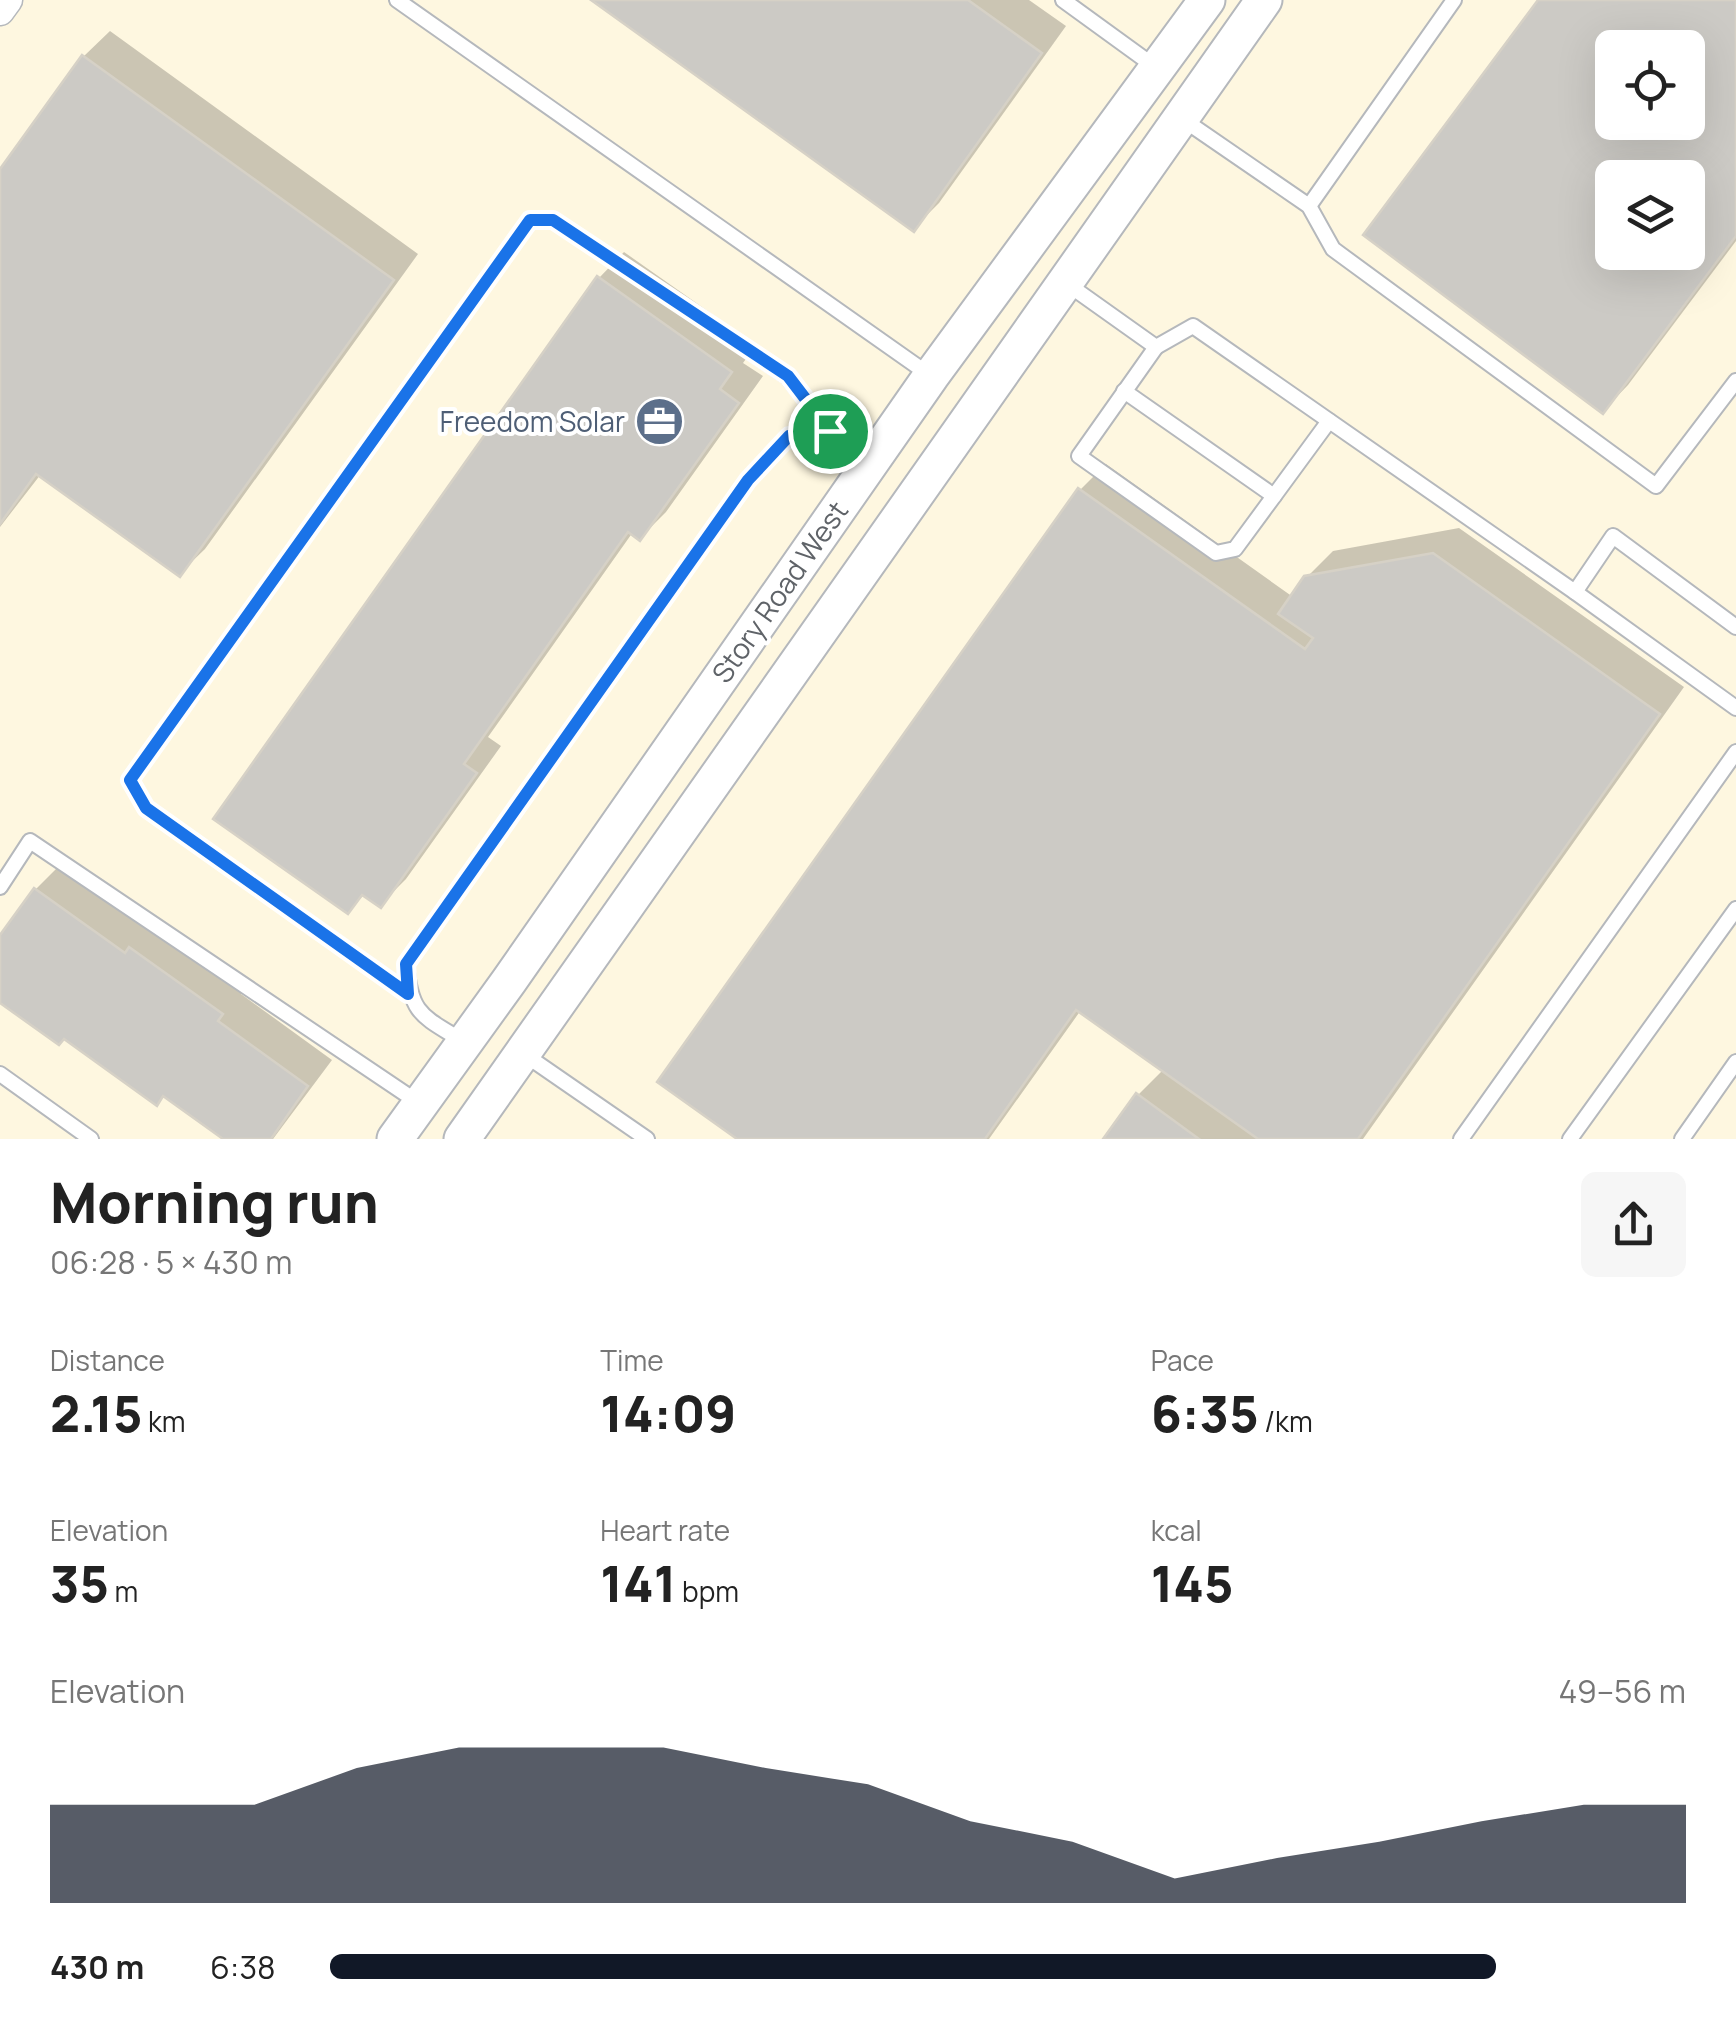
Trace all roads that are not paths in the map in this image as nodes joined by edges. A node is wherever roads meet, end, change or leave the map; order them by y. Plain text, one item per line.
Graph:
1 (8, 0) edge
2 (396, 0) edge
3 (1063, 0) edge
4 (1207, 0) edge
5 (1264, 0) edge
6 (1454, 0) edge
7 (0, 11) edge
8 (1158, 69) junction
9 (1181, 118) junction
10 (1309, 206) junction
11 (1066, 282) junction
12 (1156, 346) junction
13 (932, 376) junction
14 (1736, 381) edge
15 (1124, 391) junction
16 (1329, 421) junction
17 (830, 431) junction
18 (873, 459) junction
19 (1274, 496) junction
20 (1575, 592) junction
21 (1736, 627) edge
22 (1736, 708) edge
23 (1736, 752) edge
24 (0, 886) edge
25 (1736, 908) edge
26 (408, 994) junction
27 (465, 1042) junction
28 (521, 1052) junction
29 (1736, 1062) edge
30 (0, 1074) edge
31 (420, 1104) junction
32 (90, 1139) edge
33 (394, 1139) edge
34 (462, 1139) edge
35 (647, 1139) edge
36 (1460, 1139) edge
37 (1570, 1139) edge
38 (1682, 1139) edge

1 - 7 street
2 - 13 lane
3 - 8 lane
4 - 8 street, Story Road West
5 - 9 street, Story Road West
6 - 10 lane
8 - 13 street, Story Road West
9 - 10 lane
9 - 11 street, Story Road West
10 - 14 lane
11 - 12 lane
11 - 28 street, Story Road West
12 - 15 lane
12 - 16 lane
13 - 18 street, Story Road West
15 - 19 lane
15 - 19 lane
16 - 19 lane
16 - 20 lane
17 - 18 lane
17 - 26 lane
17 - 26 lane
18 - 27 street, Story Road West
20 - 21 lane
20 - 22 lane
23 - 36 lane
24 - 31 lane
25 - 37 lane
26 - 27 lane
27 - 28 street
27 - 31 street, Story Road West
28 - 34 street, Story Road West
28 - 35 lane
29 - 38 lane
30 - 32 lane
31 - 33 street, Story Road West

